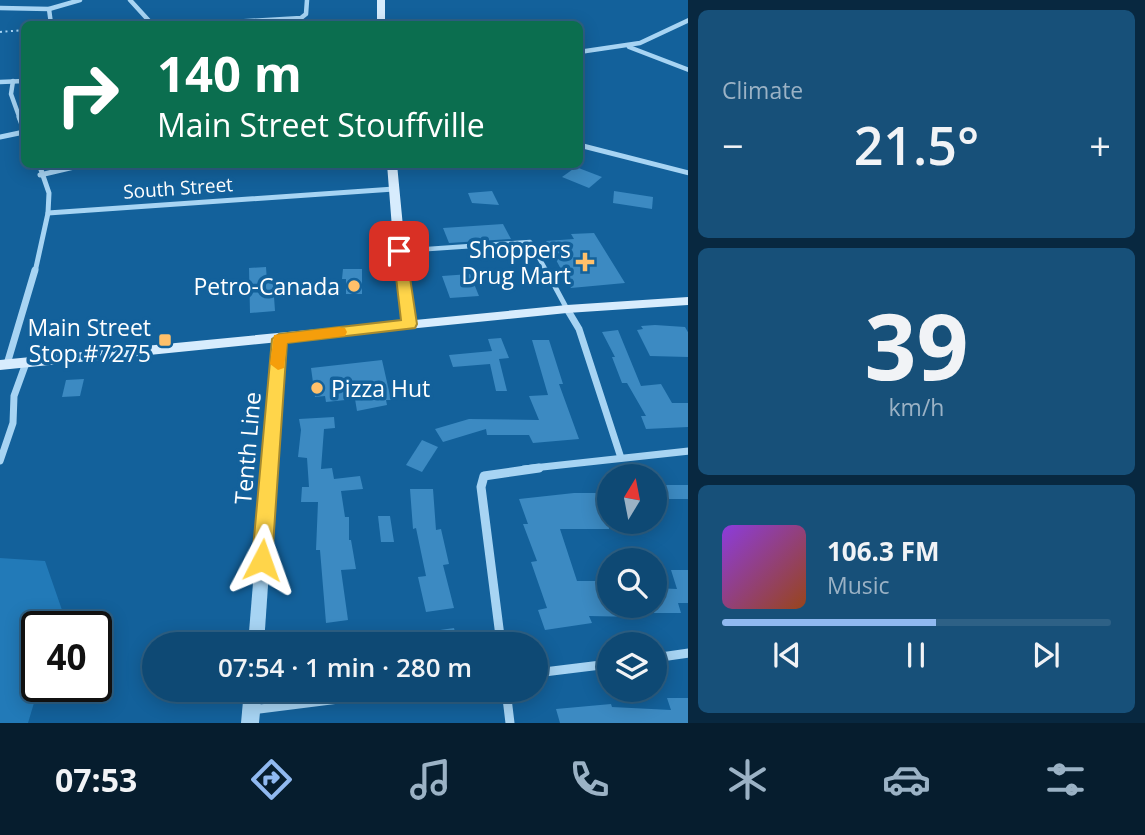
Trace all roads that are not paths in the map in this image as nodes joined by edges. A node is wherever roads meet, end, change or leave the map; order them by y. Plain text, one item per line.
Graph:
1 (80, 0) edge
2 (130, 0) edge
3 (307, 0) edge
4 (381, 0) edge
5 (0, 8) edge
6 (49, 9) junction
7 (688, 19) edge
8 (51, 21) edge
9 (149, 21) edge
10 (250, 21) edge
11 (381, 21) edge
12 (629, 47) junction
13 (583, 52) edge
14 (688, 70) edge
15 (13, 81) junction
16 (21, 81) edge
17 (0, 82) edge
18 (21, 122) edge
19 (21, 132) edge
20 (0, 137) edge
21 (583, 146) edge
22 (39, 168) edge
23 (70, 168) edge
24 (392, 168) edge
25 (688, 173) edge
26 (40, 175) junction
27 (394, 189) junction
28 (48, 213) junction
29 (399, 251) junction
30 (688, 300) edge
31 (568, 309) junction
32 (409, 324) junction
33 (279, 339) junction
34 (26, 363) junction
35 (3, 364) edge
36 (688, 451) edge
37 (621, 458) junction
38 (0, 461) edge
39 (257, 632) edge
40 (499, 632) edge
41 (688, 653) edge
42 (667, 656) edge
43 (597, 665) edge
44 (548, 672) edge
45 (339, 702) edge
46 (507, 702) edge
47 (251, 717) edge
48 (510, 723) edge

1 - 6 street
2 - 9 street
3 - 10 street
4 - 11 main road
5 - 6 street
6 - 8 street
7 - 12 street
12 - 13 street
12 - 14 street
15 - 16 street
15 - 17 street
15 - 18 street
19 - 20 street
21 - 25 street
22 - 26 street
23 - 26 street
24 - 27 main road
26 - 28 street
27 - 28 street, South Street
27 - 29 main road
28 - 35 street
29 - 31 lane
29 - 32 main road
30 - 31 main road
31 - 32 main road
31 - 37 street
32 - 33 main road
33 - 34 main road
33 - 39 street, Tenth Line
34 - 35 main road
34 - 38 street
36 - 37 street
37 - 40 street
41 - 42 street
43 - 44 street
45 - 47 street
46 - 48 street

